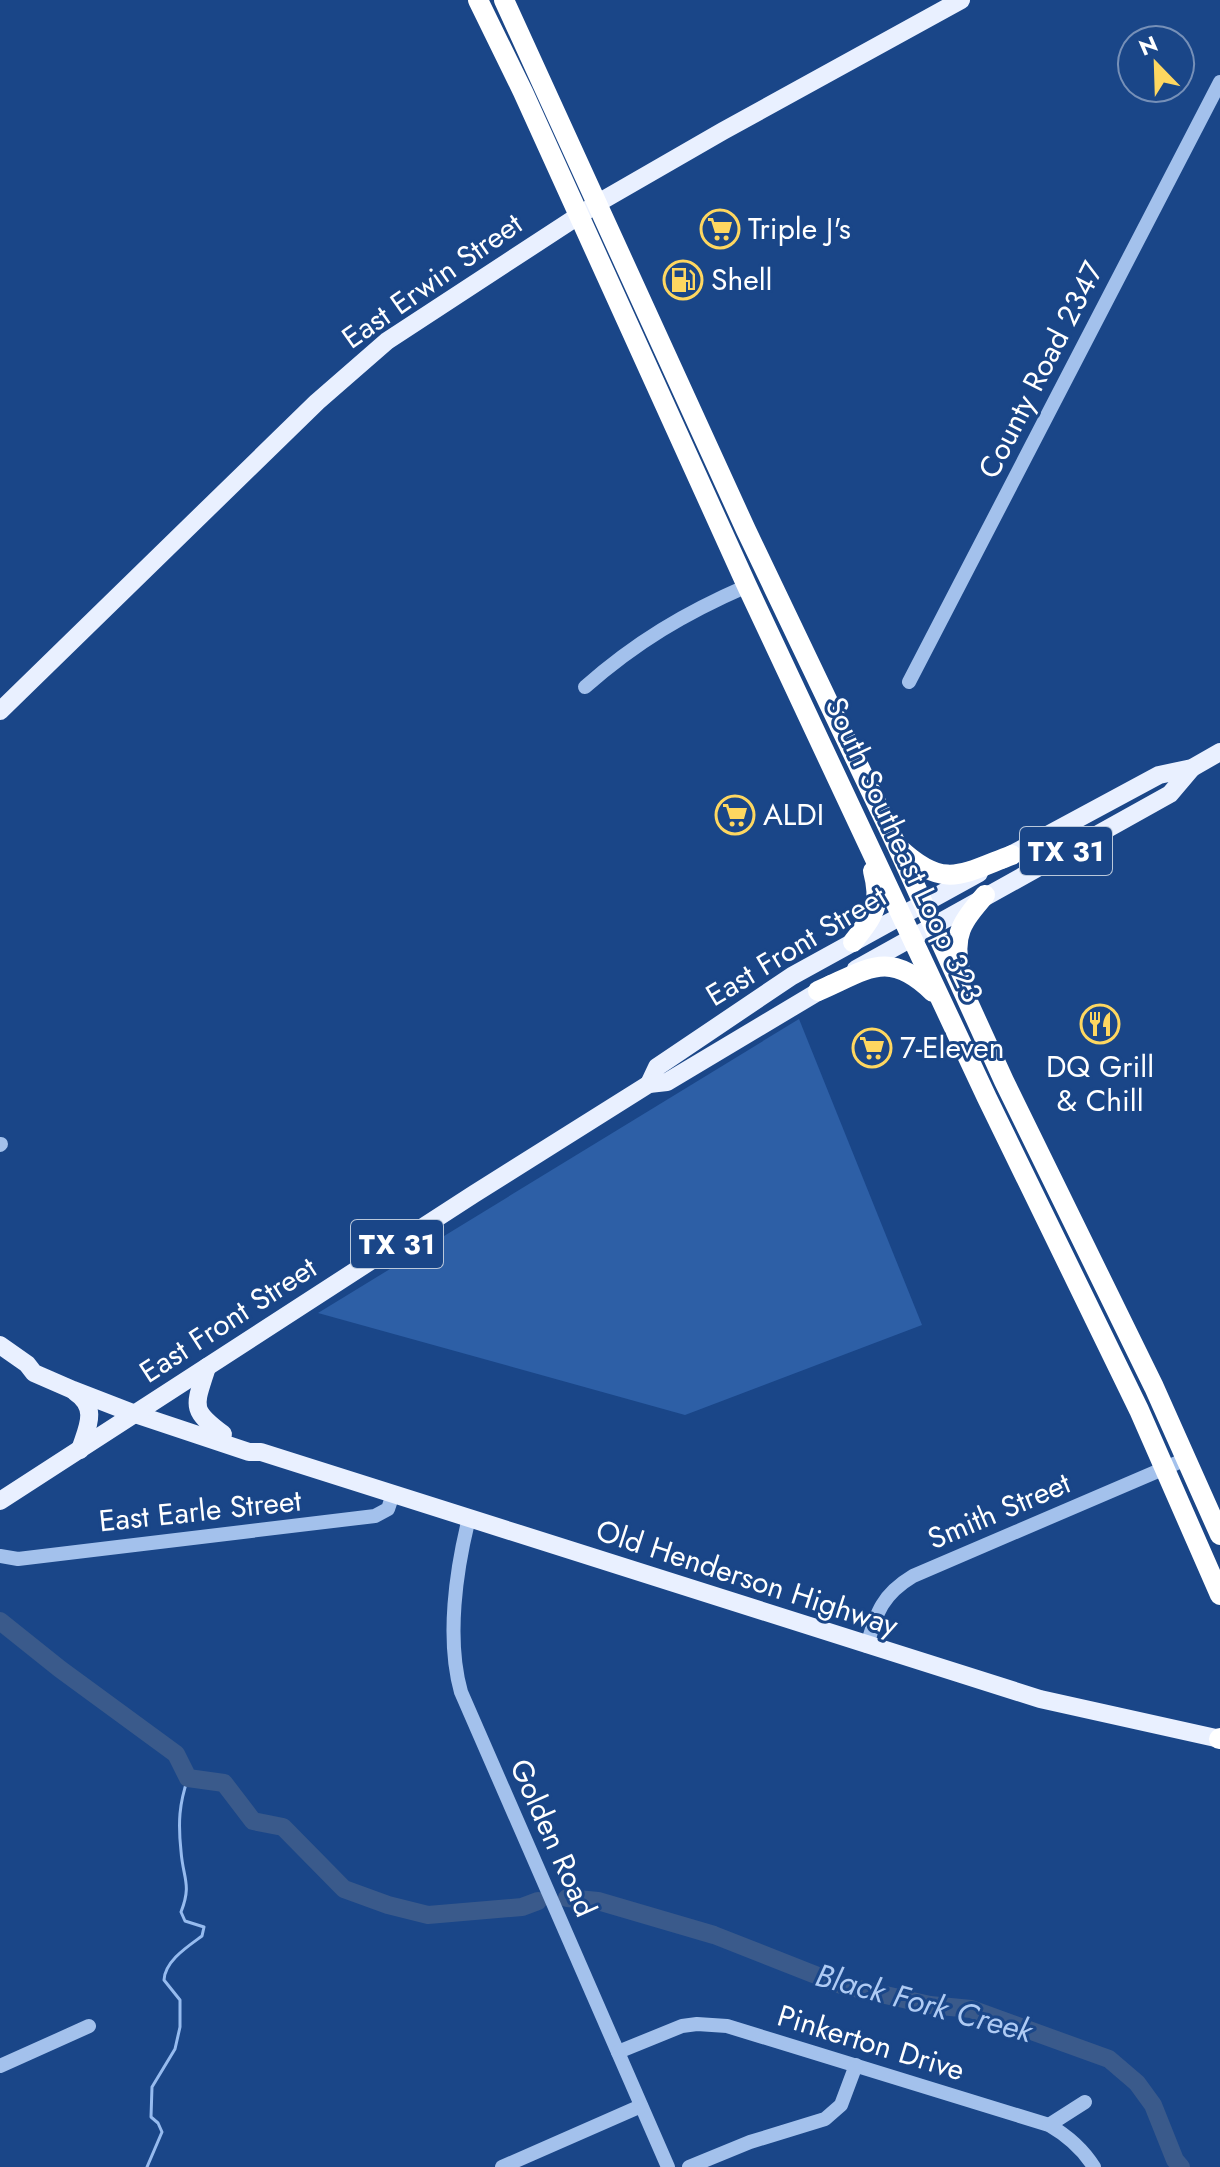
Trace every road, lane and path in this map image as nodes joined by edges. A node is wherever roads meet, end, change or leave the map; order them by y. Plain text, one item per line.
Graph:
1 (478, 0) edge
2 (504, 0) edge
3 (961, 0) edge
4 (1220, 82) edge
5 (598, 203) junction
6 (579, 215) junction
7 (747, 586) junction
8 (909, 682) dead end
9 (585, 687) dead end
10 (0, 711) edge
11 (1220, 752) edge
12 (1192, 768) junction
13 (860, 825) junction
14 (897, 846) junction
15 (1012, 855) junction
16 (985, 895) junction
17 (922, 904) junction
18 (902, 915) junction
19 (932, 925) junction
20 (912, 936) junction
21 (853, 942) junction
22 (818, 991) junction
23 (966, 998) junction
24 (940, 999) junction
25 (649, 1084) junction
26 (1077, 1230) junction
27 (1055, 1240) junction
28 (0, 1345) edge
29 (27, 1364) junction
30 (207, 1367) junction
31 (73, 1390) junction
32 (141, 1410) junction
33 (223, 1434) junction
34 (80, 1450) junction
35 (261, 1452) junction
36 (1186, 1459) junction
37 (1165, 1468) junction
38 (393, 1494) junction
39 (0, 1501) edge
40 (469, 1518) junction
41 (1219, 1529) edge
42 (0, 1556) edge
43 (1220, 1595) edge
44 (867, 1646) junction
45 (1220, 1739) edge
46 (89, 2026) dead end
47 (618, 2052) junction
48 (856, 2065) junction
49 (0, 2066) edge
50 (1085, 2102) dead end
51 (641, 2106) junction
52 (1049, 2125) junction
53 (502, 2167) edge
54 (668, 2167) edge
55 (689, 2167) edge
56 (1094, 2167) edge

1 - 6 highway, South Southeast Loop 323
2 - 5 highway, South Southeast Loop 323
3 - 5 main road, East Erwin Street
4 - 8 street, County Road 2347
5 - 6 main road, East Erwin Street
5 - 14 highway, South Southeast Loop 323
6 - 7 highway, South Southeast Loop 323
6 - 10 main road, East Erwin Street
7 - 9 street
7 - 13 highway, South Southeast Loop 323
11 - 12 main road, TX 31
12 - 15 main road, East Front Street / TX 31
12 - 16 main road, East Front Street / TX 31
13 - 18 highway, South Southeast Loop 323
13 - 21 highway
14 - 15 highway
14 - 17 highway, South Southeast Loop 323
15 - 17 main road, East Front Street / TX 31
16 - 19 main road, East Front Street / TX 31
16 - 23 highway
17 - 18 main road, East Front Street / TX 31
17 - 19 highway, South Southeast Loop 323
18 - 20 highway, South Southeast Loop 323
18 - 21 main road, East Front Street / TX 31
19 - 20 main road, East Front Street / TX 31
19 - 23 highway, South Southeast Loop 323
20 - 22 main road, East Front Street / TX 31
20 - 24 highway, South Southeast Loop 323
21 - 25 main road, East Front Street / TX 31
22 - 24 highway
22 - 25 main road, East Front Street / TX 31
23 - 26 highway, South Southeast Loop 323
24 - 27 highway, South Southeast Loop 323
25 - 30 main road, East Front Street / TX 31
26 - 27 highway
26 - 36 highway, South Southeast Loop 323
27 - 37 highway, South Southeast Loop 323
28 - 29 main road, Old Henderson Highway
29 - 31 main road, Old Henderson Highway
29 - 32 main road, Old Henderson Highway
30 - 32 main road, East Front Street / TX 31
30 - 33 main road
31 - 32 main road, Old Henderson Highway
31 - 34 main road
32 - 33 main road, Old Henderson Highway
32 - 34 main road, East Front Street / TX 31
32 - 35 main road, Old Henderson Highway
33 - 35 main road, Old Henderson Highway
34 - 39 main road, East Front Street / TX 31
35 - 38 main road, Old Henderson Highway
36 - 37 street, Smith Street
36 - 41 highway, South Southeast Loop 323
37 - 43 highway, South Southeast Loop 323
37 - 44 street, Smith Street
38 - 40 main road, Old Henderson Highway
38 - 42 street, East Earle Street
40 - 44 main road, Old Henderson Highway
40 - 47 street, Golden Road
44 - 45 main road, Old Henderson Highway
46 - 49 street
47 - 48 street, Pinkerton Drive
47 - 51 street, Golden Road
48 - 52 street, Pinkerton Drive
48 - 55 street
50 - 52 street
51 - 53 street
51 - 54 street, Golden Road
52 - 56 street, Pinkerton Drive

